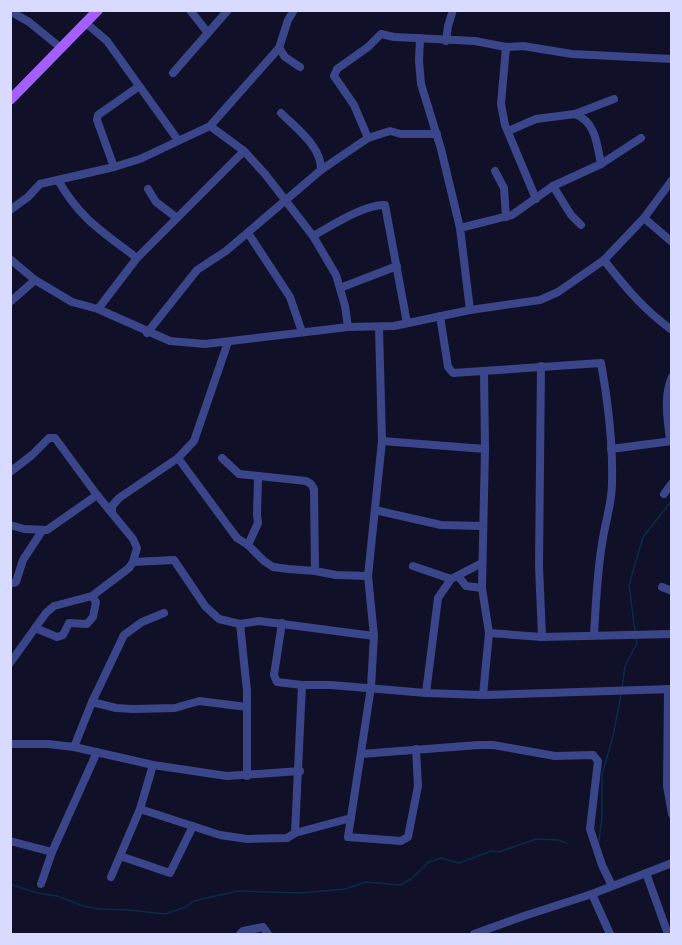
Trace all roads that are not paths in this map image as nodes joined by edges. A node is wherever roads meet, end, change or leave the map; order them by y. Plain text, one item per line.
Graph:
1 (10, 10) edge
2 (98, 10) edge
3 (190, 10) edge
4 (228, 10) edge
5 (294, 10) edge
6 (453, 10) edge
7 (86, 23) junction
8 (208, 33) junction
9 (420, 38) junction
10 (446, 41) junction
11 (506, 47) junction
12 (61, 48) junction
13 (279, 48) junction
14 (672, 59) edge
15 (300, 67) dead end
16 (173, 74) dead end
17 (138, 87) junction
18 (614, 99) dead end
19 (10, 100) edge
20 (281, 113) dead end
21 (575, 114) junction
22 (210, 126) junction
23 (508, 131) junction
24 (437, 134) junction
25 (368, 138) junction
26 (641, 138) dead end
27 (178, 140) junction
28 (244, 151) junction
29 (602, 164) junction
30 (114, 167) junction
31 (321, 170) junction
32 (495, 171) dead end
33 (58, 180) junction
34 (672, 180) edge
35 (553, 186) junction
36 (148, 189) dead end
37 (536, 199) junction
38 (284, 201) junction
39 (10, 210) edge
40 (506, 217) junction
41 (177, 218) junction
42 (644, 218) junction
43 (581, 225) dead end
44 (460, 228) junction
45 (248, 233) junction
46 (313, 236) junction
47 (672, 242) edge
48 (137, 258) junction
49 (10, 259) edge
50 (604, 260) junction
51 (397, 266) junction
52 (35, 280) junction
53 (340, 288) junction
54 (10, 302) edge
55 (98, 309) junction
56 (470, 310) junction
57 (440, 316) junction
58 (407, 323) junction
59 (348, 327) junction
60 (380, 327) junction
61 (672, 330) edge
62 (147, 333) junction
63 (302, 333) junction
64 (228, 342) junction
65 (540, 366) junction
66 (484, 371) junction
67 (672, 377) edge
68 (382, 441) junction
69 (671, 441) edge
70 (485, 449) junction
71 (611, 449) junction
72 (178, 458) junction
73 (222, 458) dead end
74 (10, 472) edge
75 (258, 477) junction
76 (672, 483) edge
77 (664, 494) dead end
78 (97, 495) junction
79 (375, 510) junction
80 (112, 512) junction
81 (10, 525) edge
82 (482, 526) junction
83 (42, 531) junction
84 (248, 544) junction
85 (134, 562) junction
86 (482, 563) junction
87 (413, 567) dead end
88 (315, 570) junction
89 (368, 576) junction
90 (454, 577) junction
91 (10, 584) edge
92 (662, 587) dead end
93 (482, 588) junction
94 (672, 591) edge
95 (92, 596) junction
96 (164, 613) dead end
97 (282, 623) junction
98 (240, 624) junction
99 (35, 628) junction
100 (489, 633) junction
101 (672, 634) edge
102 (594, 635) junction
103 (374, 636) junction
104 (542, 637) junction
105 (10, 663) edge
106 (302, 685) junction
107 (371, 687) junction
108 (670, 689) edge
109 (426, 693) junction
110 (483, 695) junction
111 (92, 702) junction
112 (247, 707) junction
113 (10, 744) edge
114 (75, 747) junction
115 (416, 749) junction
116 (97, 752) junction
117 (361, 754) junction
118 (153, 765) junction
119 (300, 771) junction
120 (246, 776) junction
121 (140, 809) junction
122 (672, 814) edge
123 (351, 818) junction
124 (193, 826) junction
125 (295, 833) junction
126 (10, 841) edge
127 (52, 852) junction
128 (120, 856) junction
129 (672, 862) edge
130 (645, 873) junction
131 (111, 877) dead end
132 (41, 884) dead end
133 (612, 886) junction
134 (592, 894) junction
135 (492, 931) edge
136 (240, 934) edge
137 (268, 934) edge
138 (474, 934) edge
139 (610, 934) edge
140 (668, 934) edge

1 - 12 street
2 - 7 main road
3 - 8 street
4 - 8 street
5 - 13 street
6 - 10 street
7 - 12 main road
7 - 17 street
8 - 16 street
9 - 10 street
9 - 24 street
9 - 25 street
10 - 11 street
11 - 14 street
11 - 23 street
12 - 19 main road
13 - 15 street
13 - 22 street
17 - 27 street
17 - 30 street
18 - 21 street
20 - 31 street
21 - 23 street
21 - 29 street
22 - 27 street
22 - 28 street
23 - 37 street
24 - 25 street
24 - 44 street
25 - 31 street
26 - 29 street
27 - 30 street
28 - 38 street
28 - 41 street
29 - 35 street
30 - 33 street
31 - 38 street
32 - 40 street
33 - 39 street
33 - 48 street
34 - 42 street
35 - 37 street
35 - 43 street
36 - 41 street
37 - 40 street
38 - 45 street
38 - 46 street
40 - 44 street
41 - 48 street
42 - 47 street
42 - 50 street
44 - 56 street
45 - 62 street
45 - 63 street
46 - 51 street
46 - 53 street
48 - 55 street
49 - 52 street
50 - 56 street
50 - 61 street
51 - 53 street
51 - 58 street
52 - 54 street
52 - 55 street
53 - 59 street
55 - 62 street
56 - 57 street
57 - 58 street
57 - 66 street
58 - 60 street
59 - 60 street
59 - 63 street
60 - 68 street
62 - 64 street
63 - 64 street
64 - 72 street
65 - 66 street
65 - 71 street
65 - 104 street
66 - 70 street
67 - 69 street
68 - 70 street
68 - 79 street
69 - 71 street
70 - 82 street
71 - 102 street
72 - 80 street
72 - 84 street
73 - 75 street
74 - 78 street
75 - 84 street
75 - 88 street
76 - 77 street
78 - 80 street
78 - 83 street
79 - 82 street
79 - 89 street
80 - 85 street
81 - 83 street
82 - 86 street
83 - 91 street
84 - 88 street
85 - 95 street
85 - 98 street
86 - 90 street
86 - 93 street
87 - 90 street
88 - 89 street
89 - 103 street
90 - 93 street
90 - 109 street
92 - 94 street
93 - 100 street
95 - 99 street
95 - 99 street
96 - 111 street
97 - 98 street
97 - 103 street
97 - 106 street
98 - 112 street
99 - 105 street
100 - 104 street
100 - 110 street
101 - 102 street
102 - 104 street
103 - 107 street
106 - 107 street
106 - 119 street
107 - 109 street
107 - 117 street
108 - 110 street
108 - 122 street
109 - 110 street
111 - 112 street
111 - 114 street
112 - 120 street
113 - 114 street
114 - 116 street
115 - 117 street
115 - 123 street
115 - 133 street
116 - 118 street
116 - 127 street
117 - 123 street
118 - 120 street
118 - 121 street
119 - 120 street
119 - 125 street
121 - 124 street
121 - 128 street
123 - 125 street
124 - 125 street
124 - 128 street
126 - 127 street
127 - 132 street
128 - 131 street
129 - 130 street
130 - 133 street
130 - 140 street
133 - 134 street
134 - 135 street
134 - 139 street
135 - 138 street
136 - 137 street

